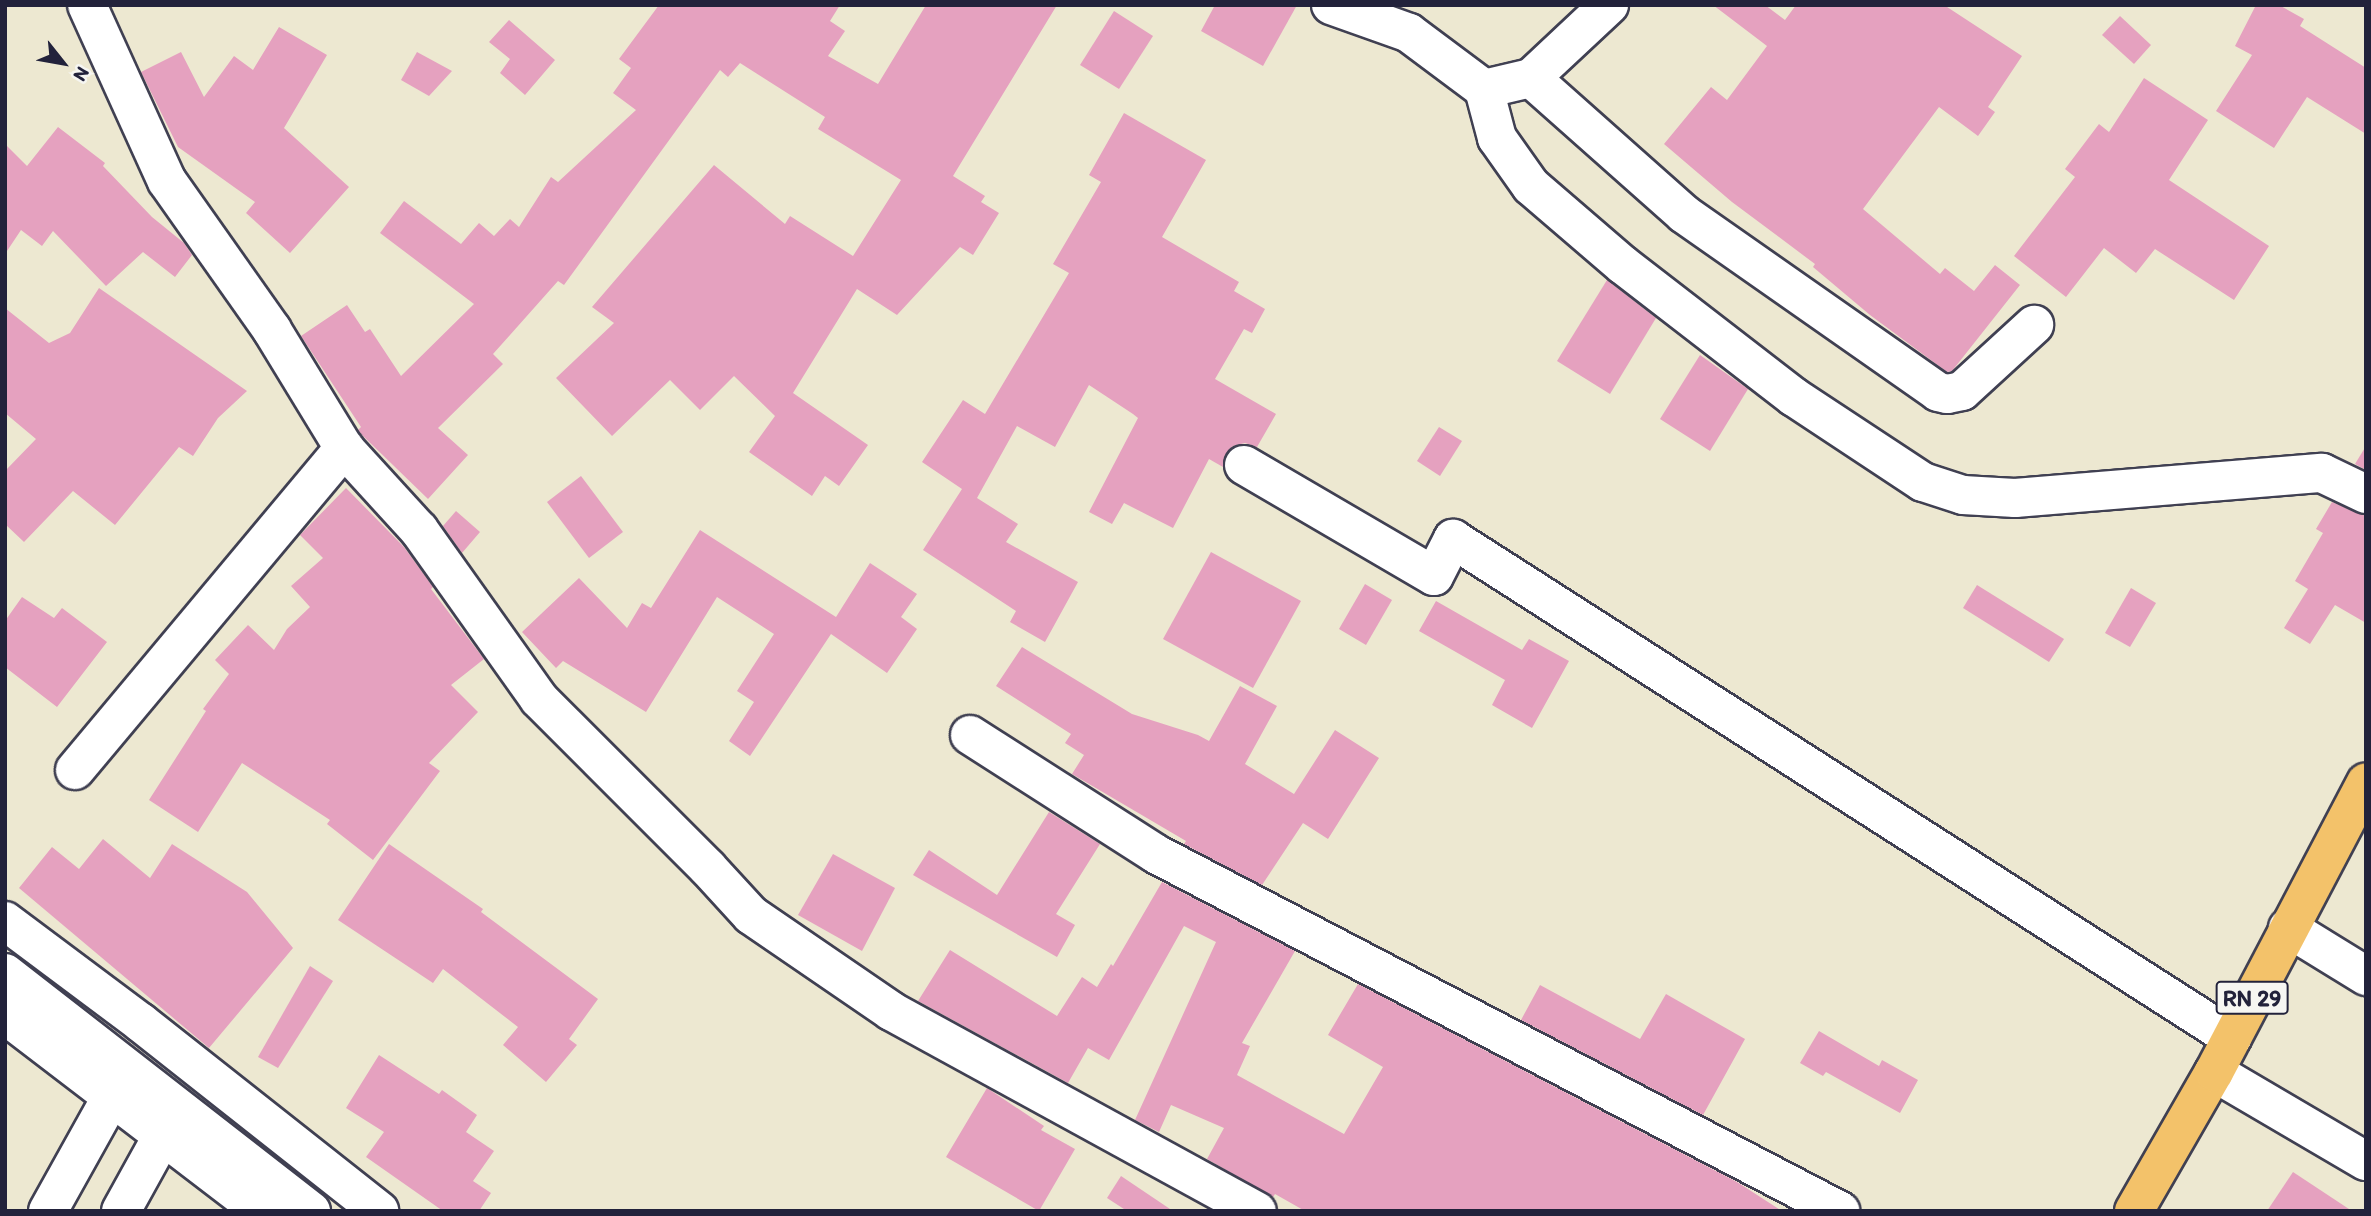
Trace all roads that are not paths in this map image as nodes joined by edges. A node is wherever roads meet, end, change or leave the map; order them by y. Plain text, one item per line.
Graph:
1 (87, 5) edge
2 (1331, 5) edge
3 (1609, 5) edge
4 (1531, 78) junction
5 (1484, 89) junction
6 (2034, 325) dead end
7 (344, 448) junction
8 (1244, 465) dead end
9 (2366, 494) edge
10 (970, 735) dead end
11 (75, 770) dead end
12 (2363, 792) edge
13 (5, 921) edge
14 (2288, 928) junction
15 (5, 973) edge
16 (2366, 976) edge
17 (5, 1015) edge
18 (2232, 1038) junction
19 (2214, 1072) junction
20 (119, 1083) junction
21 (170, 1122) junction
22 (2366, 1161) edge
23 (48, 1211) edge
24 (121, 1211) edge
25 (261, 1211) edge
26 (311, 1211) edge
27 (379, 1211) edge
28 (1257, 1211) edge
29 (1840, 1211) edge
30 (2134, 1211) edge

1 - 7 street
2 - 5 street
3 - 4 street
4 - 5 street
4 - 6 street
5 - 9 street
7 - 11 street
7 - 28 street
8 - 18 street
10 - 29 street
12 - 14 main road, RN 29
13 - 27 street
14 - 16 street
14 - 18 main road, RN 29
15 - 20 street
17 - 20 street
18 - 19 main road, RN 29
19 - 22 street
19 - 30 main road, RN 29
20 - 21 street
20 - 23 street
21 - 24 street
21 - 25 street
21 - 26 street

